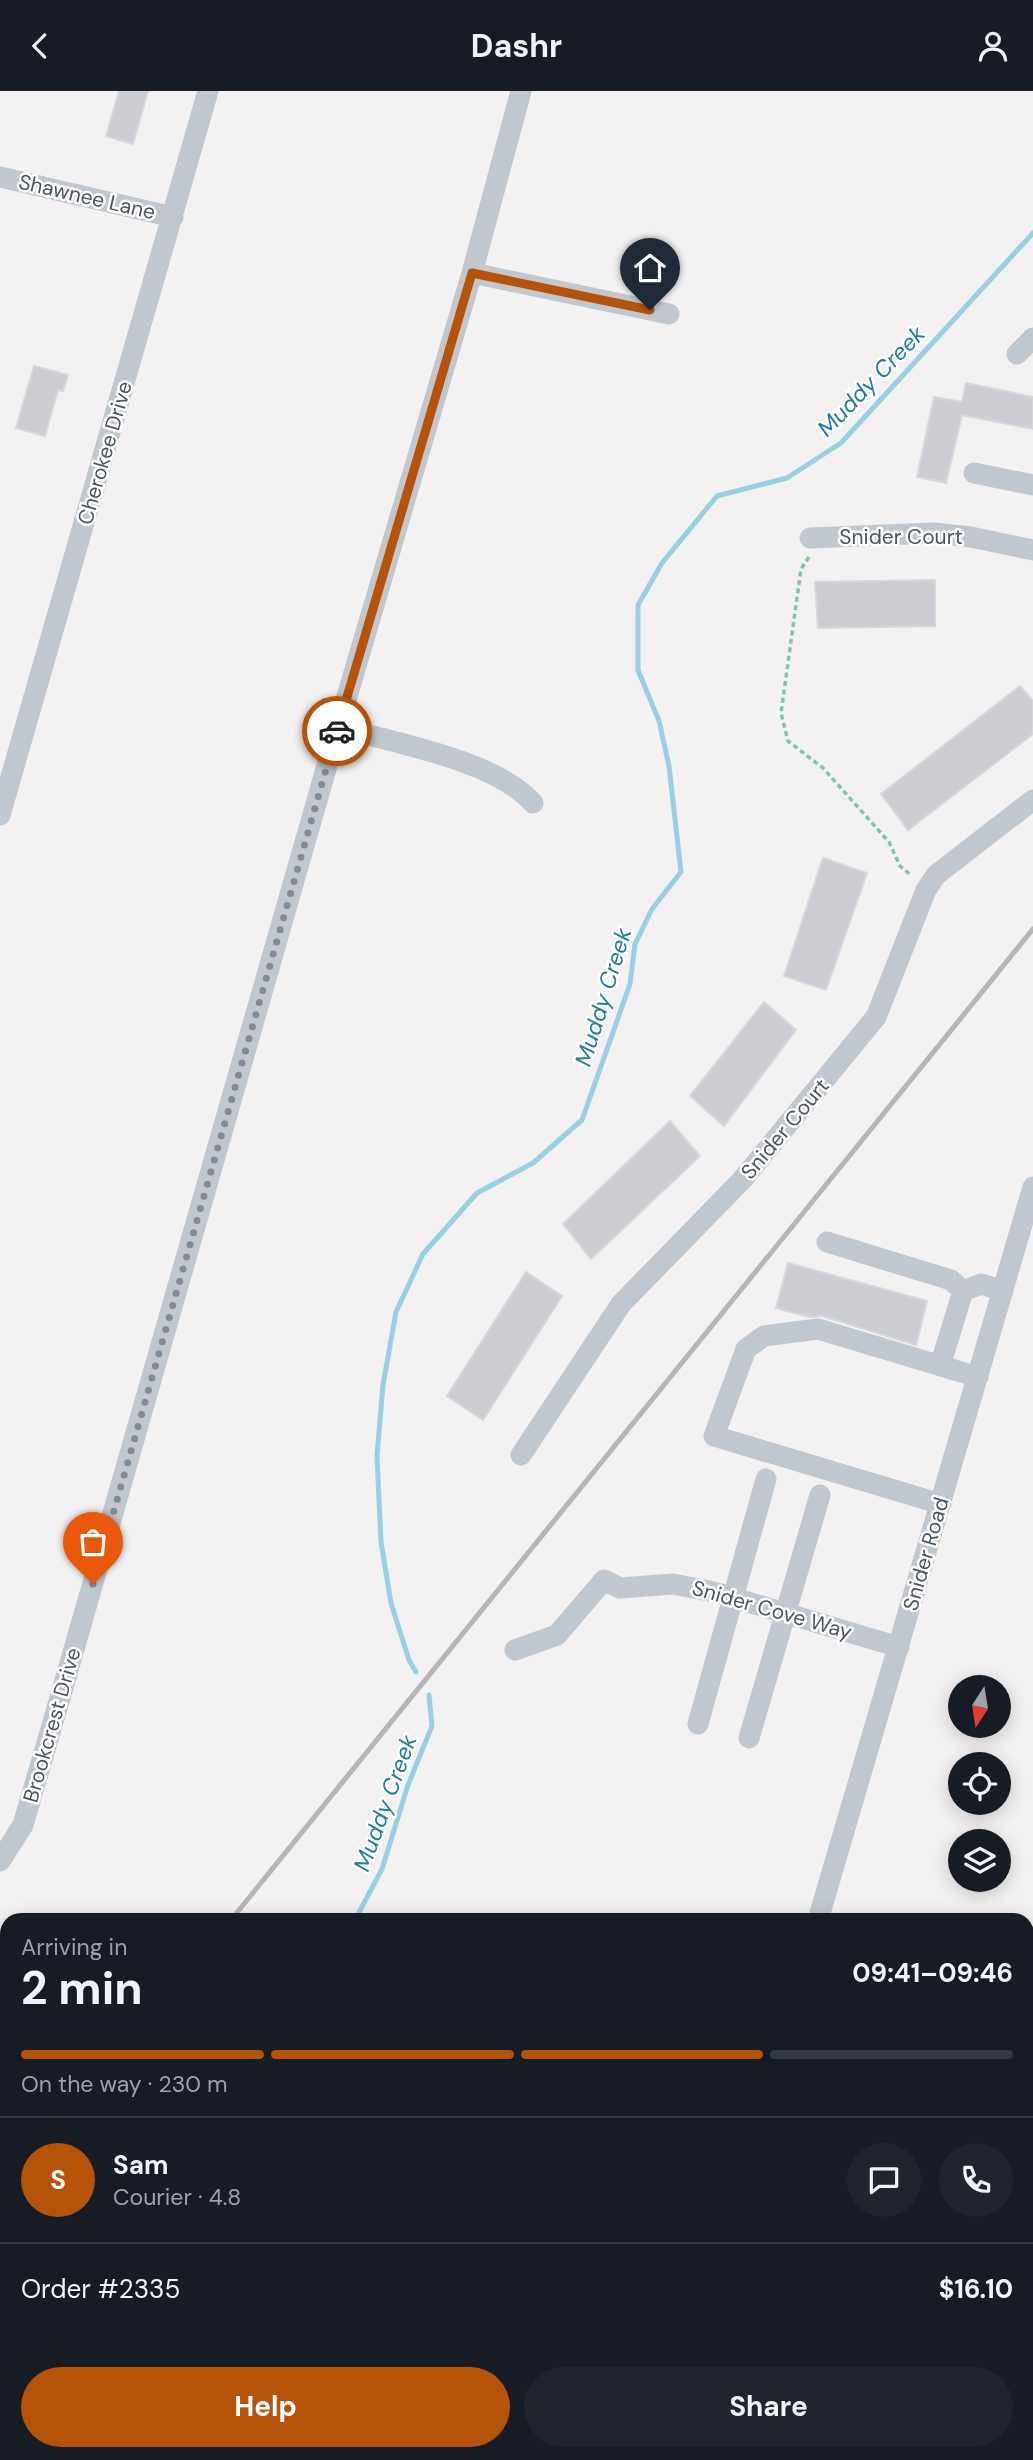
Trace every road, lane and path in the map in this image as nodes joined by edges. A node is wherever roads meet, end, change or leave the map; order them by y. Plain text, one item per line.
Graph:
1 (208, 91) edge
2 (521, 91) edge
3 (0, 177) edge
4 (173, 217) junction
5 (472, 273) junction
6 (669, 314) dead end
7 (1033, 338) edge
8 (1017, 354) dead end
9 (974, 473) dead end
10 (1033, 485) edge
11 (810, 538) joint
12 (1033, 550) edge
13 (338, 727) junction
14 (1033, 800) edge
15 (533, 803) dead end
16 (0, 815) edge
17 (926, 890) junction
18 (1033, 1187) edge
19 (827, 1242) dead end
20 (1003, 1290) junction
21 (963, 1291) junction
22 (940, 1366) junction
23 (978, 1377) junction
24 (521, 1455) dead end
25 (766, 1479) dead end
26 (820, 1495) dead end
27 (940, 1504) junction
28 (731, 1597) junction
29 (785, 1613) junction
30 (899, 1647) junction
31 (515, 1650) dead end
32 (698, 1724) dead end
33 (749, 1738) dead end
34 (0, 1861) edge
35 (820, 1913) edge

1 - 4 street, Cherokee Drive
2 - 5 street, Brookcrest Drive
3 - 4 street, Shawnee Lane
4 - 16 street, Cherokee Drive
5 - 6 street
5 - 13 street, Brookcrest Drive
7 - 8 street
9 - 10 street
11 - 12 street, Snider Court
11 - 17 path
13 - 15 street
13 - 34 street, Brookcrest Drive
14 - 17 street, Snider Court
17 - 24 street, Snider Court
18 - 20 street, Snider Road
19 - 21 street
20 - 21 street
20 - 23 street, Snider Road
21 - 22 street
22 - 23 street
22 - 27 street
23 - 27 street, Snider Road
25 - 28 street
26 - 29 street
27 - 30 street, Snider Road
28 - 29 street, Snider Cove Way
28 - 31 street, Snider Cove Way
28 - 32 street
29 - 30 street, Snider Cove Way
29 - 33 street
30 - 35 street, Snider Road

